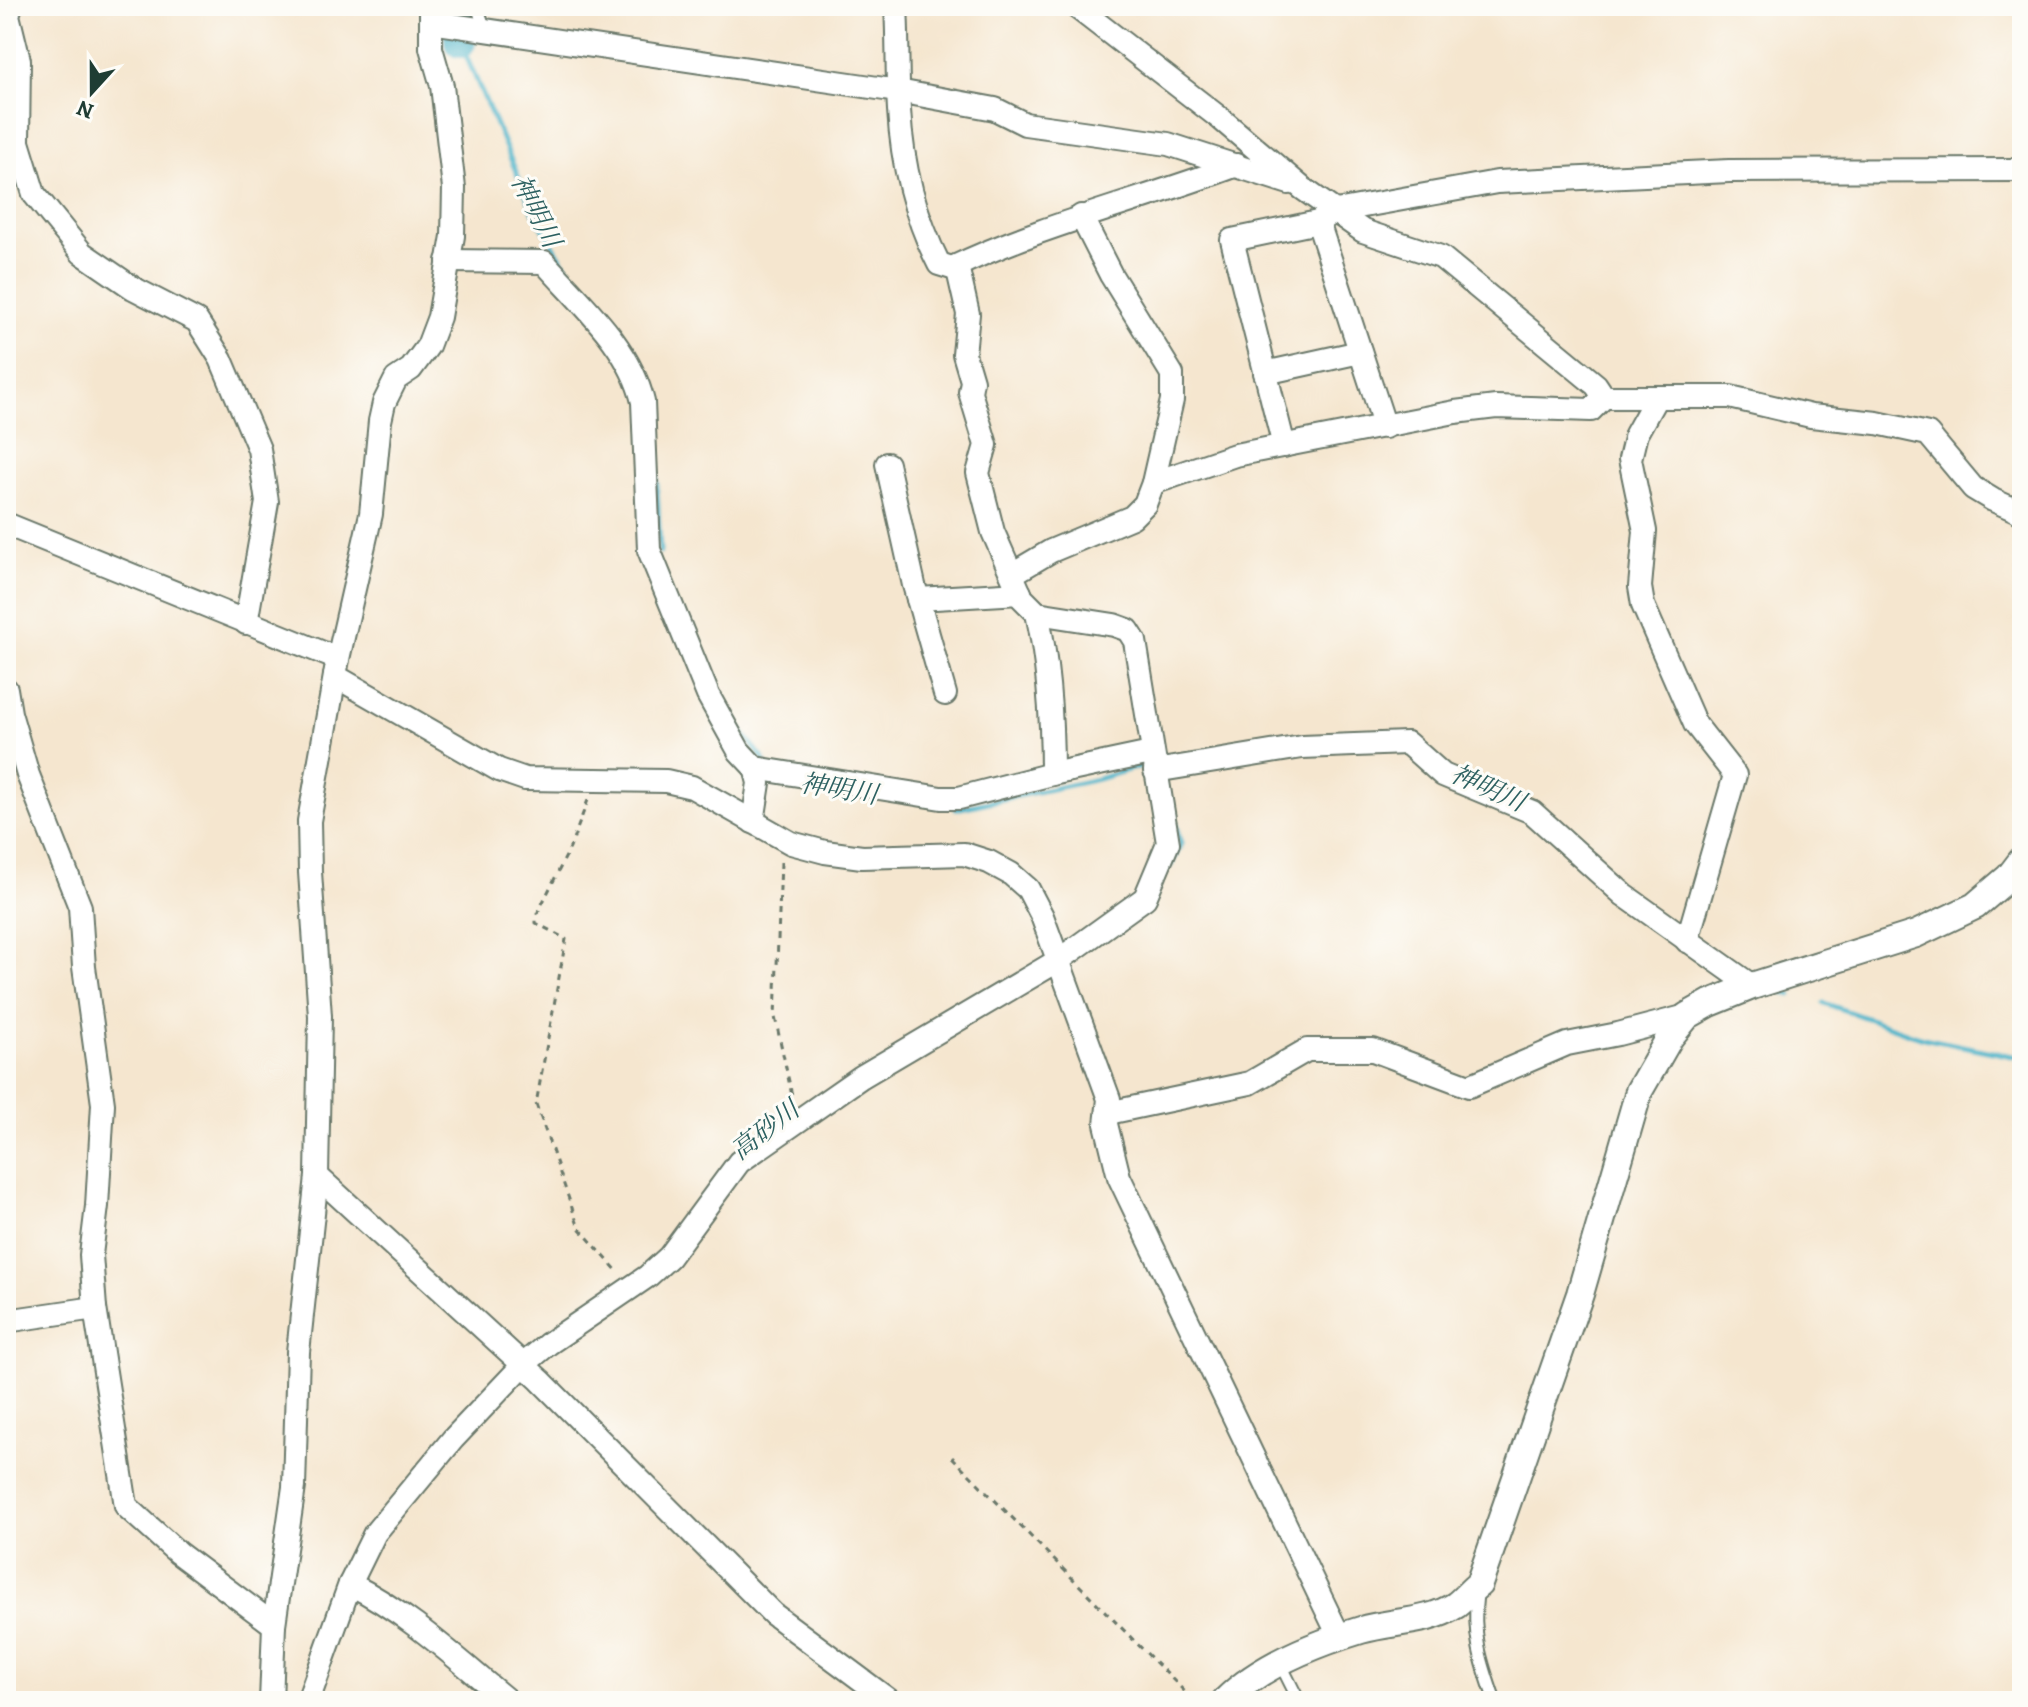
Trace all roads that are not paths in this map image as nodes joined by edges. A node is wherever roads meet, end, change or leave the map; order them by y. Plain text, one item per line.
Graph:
1 (477, 6) edge
2 (896, 6) edge
3 (1075, 6) edge
4 (8, 12) edge
5 (432, 17) edge
6 (485, 29) junction
7 (898, 91) junction
8 (12, 144) edge
9 (1237, 165) junction
10 (2022, 170) edge
11 (1302, 188) junction
12 (1081, 216) junction
13 (1327, 216) junction
14 (448, 261) junction
15 (957, 266) junction
16 (1360, 352) junction
17 (1265, 373) junction
18 (1604, 397) junction
19 (1656, 398) junction
20 (1385, 427) junction
21 (1284, 446) junction
22 (887, 464) dead end
23 (1153, 483) junction
24 (2022, 513) edge
25 (6, 524) edge
26 (1016, 583) junction
27 (918, 599) junction
28 (1037, 613) junction
29 (246, 623) junction
30 (337, 668) junction
31 (6, 689) edge
32 (945, 694) dead end
33 (1153, 762) junction
34 (755, 768) junction
35 (1052, 774) junction
36 (753, 822) junction
37 (2022, 860) edge
38 (1687, 941) junction
39 (1059, 960) junction
40 (1752, 986) junction
41 (1687, 1016) junction
42 (1108, 1113) junction
43 (317, 1176) junction
44 (95, 1308) junction
45 (6, 1321) edge
46 (524, 1364) junction
47 (350, 1584) junction
48 (1479, 1584) junction
49 (274, 1625) junction
50 (1340, 1638) junction
51 (1280, 1663) junction
52 (271, 1701) edge
53 (308, 1701) edge
54 (508, 1701) edge
55 (890, 1701) edge
56 (1225, 1701) edge
57 (1299, 1701) edge
58 (1495, 1701) edge

1 - 6 lane
2 - 7 street
3 - 11 street
4 - 8 street
5 - 6 street
5 - 14 street
6 - 7 street
7 - 9 street
7 - 15 street
8 - 29 street
9 - 11 street
9 - 12 street
10 - 13 street
11 - 13 street
12 - 15 street
12 - 23 street
13 - 16 street
13 - 17 street
13 - 18 street
14 - 30 street
14 - 34 street
15 - 26 street
16 - 17 street
16 - 20 street
17 - 21 street
18 - 19 street
18 - 20 street
19 - 24 street
19 - 38 street
20 - 21 street
21 - 23 street
22 - 27 street
23 - 26 street
25 - 29 street
26 - 27 street
26 - 28 street
27 - 32 street
28 - 33 street
28 - 35 street
29 - 30 street
30 - 36 street
30 - 43 street
31 - 44 street
33 - 35 street
33 - 38 street
33 - 39 street
34 - 35 street
34 - 36 street
36 - 39 street
37 - 40 street
38 - 40 street
39 - 42 street
39 - 46 street
40 - 41 street
41 - 42 street
41 - 48 street
42 - 50 street
43 - 46 street
43 - 49 street
44 - 45 street
44 - 49 street
46 - 47 street
46 - 55 street
47 - 53 street
47 - 54 street
48 - 50 street
48 - 58 lane
49 - 52 street
50 - 51 street
51 - 56 street
51 - 57 lane

